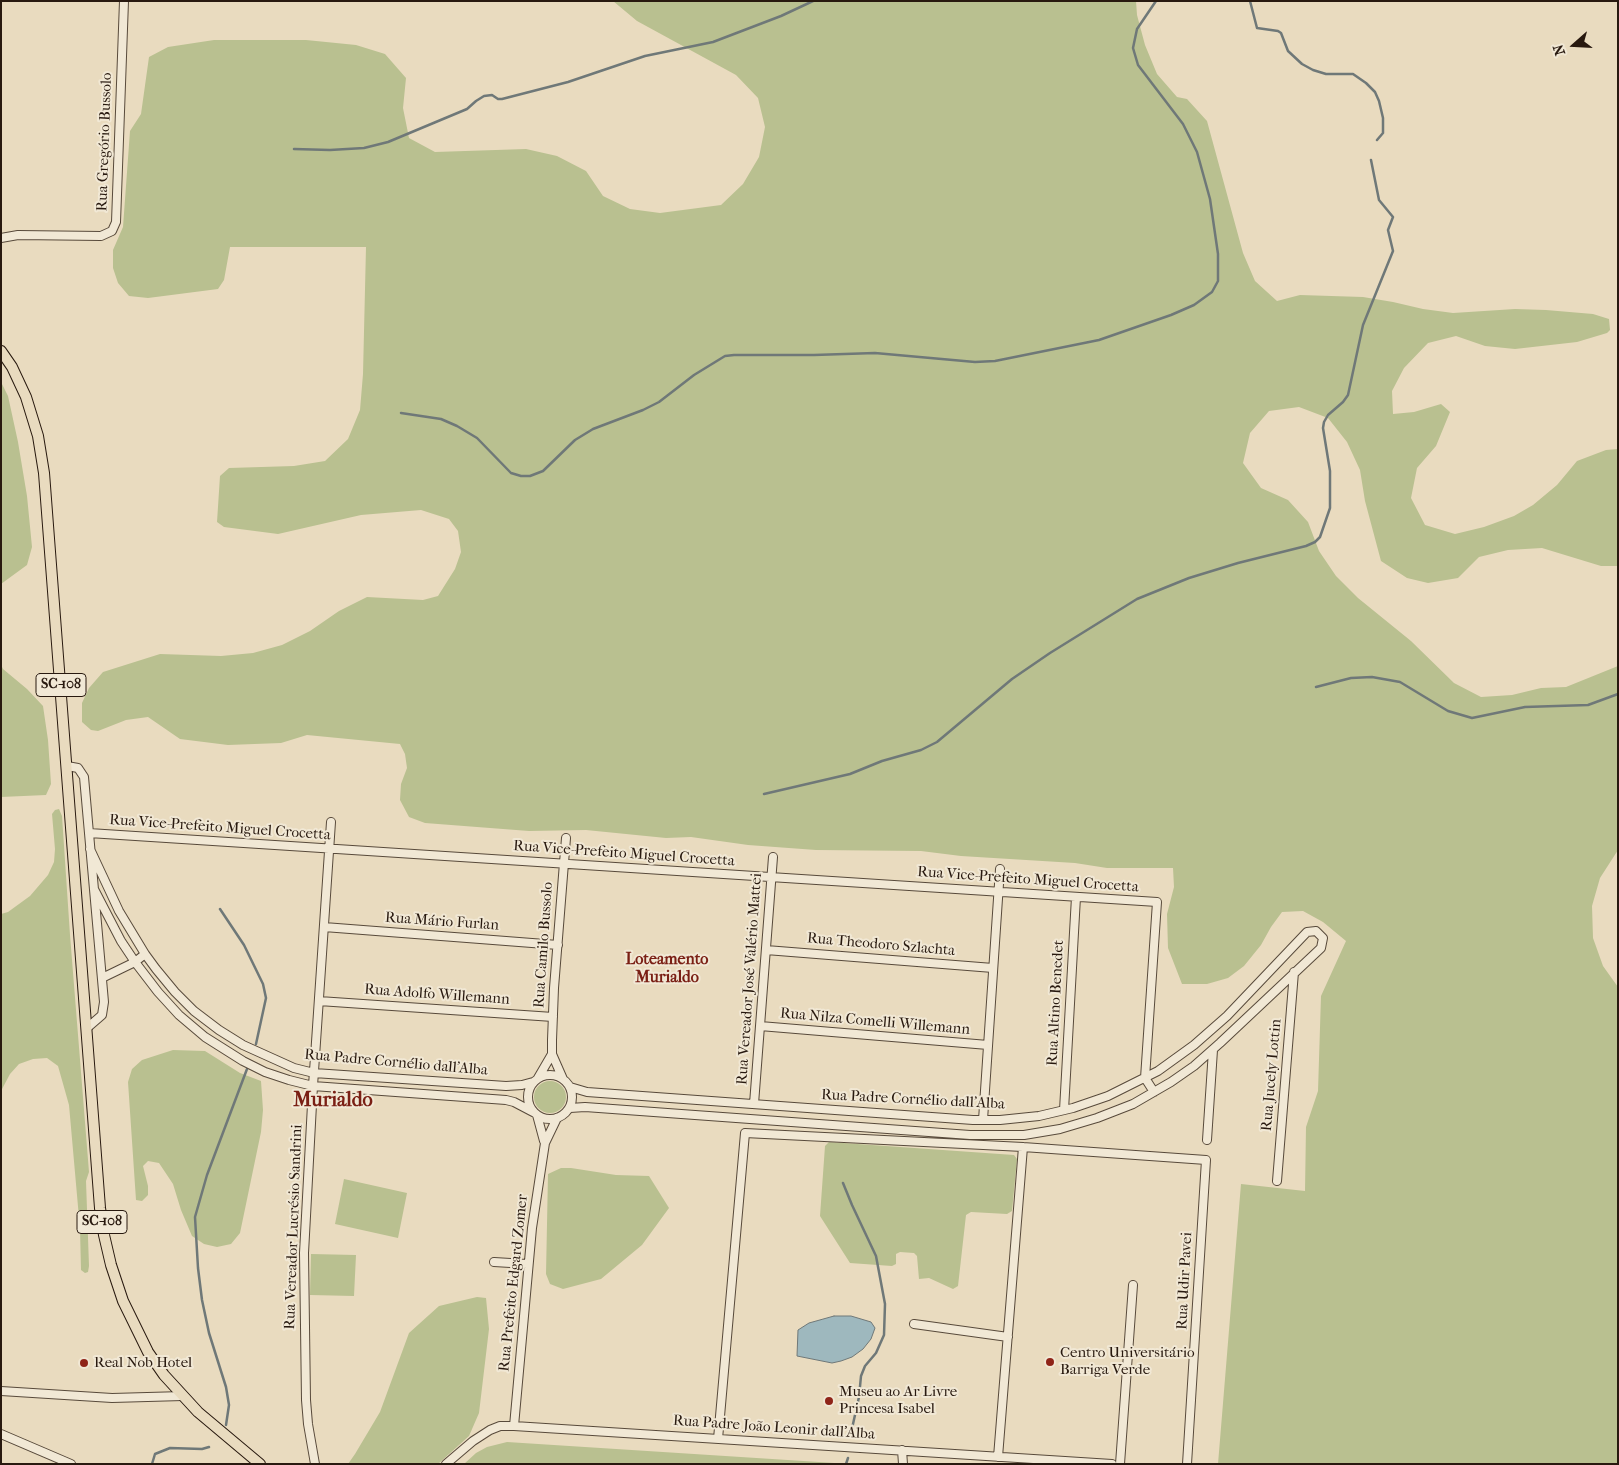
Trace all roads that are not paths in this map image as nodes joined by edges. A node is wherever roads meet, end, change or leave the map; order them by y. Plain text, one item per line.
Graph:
1 (124, 1) edge
2 (1, 238) edge
3 (1, 351) edge
4 (67, 766) junction
5 (331, 822) dead end
6 (89, 834) junction
7 (566, 838) dead end
8 (90, 849) junction
9 (330, 849) junction
10 (773, 857) dead end
11 (564, 864) junction
12 (1000, 869) dead end
13 (771, 877) junction
14 (94, 889) junction
15 (999, 892) junction
16 (1076, 897) junction
17 (324, 927) junction
18 (558, 945) junction
19 (766, 950) junction
20 (145, 954) junction
21 (135, 962) junction
22 (993, 968) junction
23 (1294, 972) junction
24 (102, 978) junction
25 (319, 1001) junction
26 (553, 1017) junction
27 (760, 1026) junction
28 (88, 1028) junction
29 (988, 1045) junction
30 (1213, 1050) junction
31 (552, 1054) junction
32 (314, 1072) junction
33 (1145, 1078) junction
34 (563, 1079) junction
35 (535, 1080) junction
36 (313, 1086) junction
37 (570, 1087) junction
38 (1154, 1092) junction
39 (754, 1104) junction
40 (570, 1108) junction
41 (1064, 1110) junction
42 (535, 1113) junction
43 (557, 1118) junction
44 (983, 1120) junction
45 (1207, 1140) dead end
46 (545, 1143) junction
47 (1023, 1147) junction
48 (1277, 1181) dead end
49 (494, 1262) dead end
50 (528, 1264) junction
51 (1132, 1285) dead end
52 (914, 1324) dead end
53 (1008, 1337) junction
54 (1, 1392) edge
55 (183, 1396) junction
56 (514, 1426) junction
57 (1, 1434) edge
58 (718, 1439) junction
59 (902, 1450) junction
60 (313, 1453) junction
61 (998, 1456) junction
62 (71, 1464) edge
63 (260, 1464) edge
64 (307, 1464) edge
65 (315, 1464) edge
66 (446, 1464) edge
67 (903, 1464) edge
68 (1112, 1464) edge
69 (1120, 1464) edge
70 (1187, 1464) edge

1 - 2 street, Rua Gregório Bussolo
3 - 4 main road, SC-108
4 - 6 street
4 - 28 main road, SC-108
5 - 9 street, Rua Vereador Lucrésio Sandrini
6 - 8 street
6 - 9 street, Rua Vice-Prefeito Miguel Crocetta
7 - 11 street, Rua Camilo Bussolo
8 - 14 street
8 - 20 street, Rua Padre Cornélio dall'Alba
9 - 11 street, Rua Vice-Prefeito Miguel Crocetta
9 - 17 street, Rua Vereador Lucrésio Sandrini
10 - 13 street, Rua Vereador José Valério Mattei
11 - 13 street, Rua Vice-Prefeito Miguel Crocetta
11 - 18 street, Rua Camilo Bussolo
12 - 15 street
13 - 15 street, Rua Vice-Prefeito Miguel Crocetta
13 - 19 street, Rua Vereador José Valério Mattei
14 - 21 street, Rua Padre Cornélio dall'Alba
14 - 24 street
15 - 16 street, Rua Vice-Prefeito Miguel Crocetta
15 - 22 street
16 - 33 street, Rua Vice-Prefeito Miguel Crocetta
16 - 41 street, Rua Altino Benedet
17 - 18 street, Rua Mário Furlan
17 - 25 street, Rua Vereador Lucrésio Sandrini
18 - 26 street, Rua Camilo Bussolo
19 - 22 street, Rua Theodoro Szlachta
19 - 27 street, Rua Vereador José Valério Mattei
20 - 21 street
20 - 32 street, Rua Padre Cornélio dall'Alba
21 - 24 street
21 - 36 street, Rua Padre Cornélio dall'Alba
22 - 29 street
23 - 30 street, Rua Padre Cornélio dall'Alba
23 - 33 street, Rua Padre Cornélio dall'Alba
23 - 48 street, Rua Jucely Lottin
24 - 28 street
25 - 26 street, Rua Adolfo Willemann
25 - 32 street, Rua Vereador Lucrésio Sandrini
26 - 31 street, Rua Camilo Bussolo
27 - 29 street, Rua Nilza Comelli Willemann
27 - 39 street, Rua Vereador José Valério Mattei
28 - 55 main road, SC-108
29 - 44 street
30 - 38 street, Rua Padre Cornélio dall'Alba
30 - 45 street
31 - 34 street, Rua Camilo Bussolo
31 - 35 street, Rua Camilo Bussolo
32 - 35 street, Rua Padre Cornélio dall'Alba
32 - 36 street, Rua Vereador Lucrésio Sandrini
33 - 38 street
33 - 41 street, Rua Padre Cornélio dall'Alba
34 - 35 street
34 - 37 street
35 - 42 street
36 - 42 street, Rua Padre Cornélio dall'Alba
36 - 60 street, Rua Vereador Lucrésio Sandrini
37 - 39 street, Rua Padre Cornélio dall'Alba
37 - 40 street
38 - 40 street, Rua Padre Cornélio dall'Alba
39 - 44 street, Rua Padre Cornélio dall'Alba
40 - 43 street
41 - 44 street, Rua Padre Cornélio dall'Alba
42 - 43 street
42 - 46 street, Rua Prefeito Edgard Zomer
43 - 46 street, Rua Prefeito Edgard Zomer
46 - 50 street, Rua Prefeito Edgard Zomer
47 - 53 street
47 - 58 street
47 - 70 street, Rua Udir Pavei
49 - 50 street
50 - 56 street, Rua Prefeito Edgard Zomer
51 - 69 street
52 - 53 street
53 - 61 street
54 - 55 street
55 - 63 main road, SC-108
56 - 58 street, Rua Padre João Leonir dall'Alba
56 - 66 street, Rua Padre João Leonir dall'Alba
57 - 62 street
58 - 59 street, Rua Padre João Leonir dall'Alba
59 - 61 street, Rua Padre João Leonir dall'Alba
59 - 67 street
60 - 64 street
60 - 65 street, Rua Vereador Lucrésio Sandrini
61 - 68 street, Rua Padre João Leonir dall'Alba

